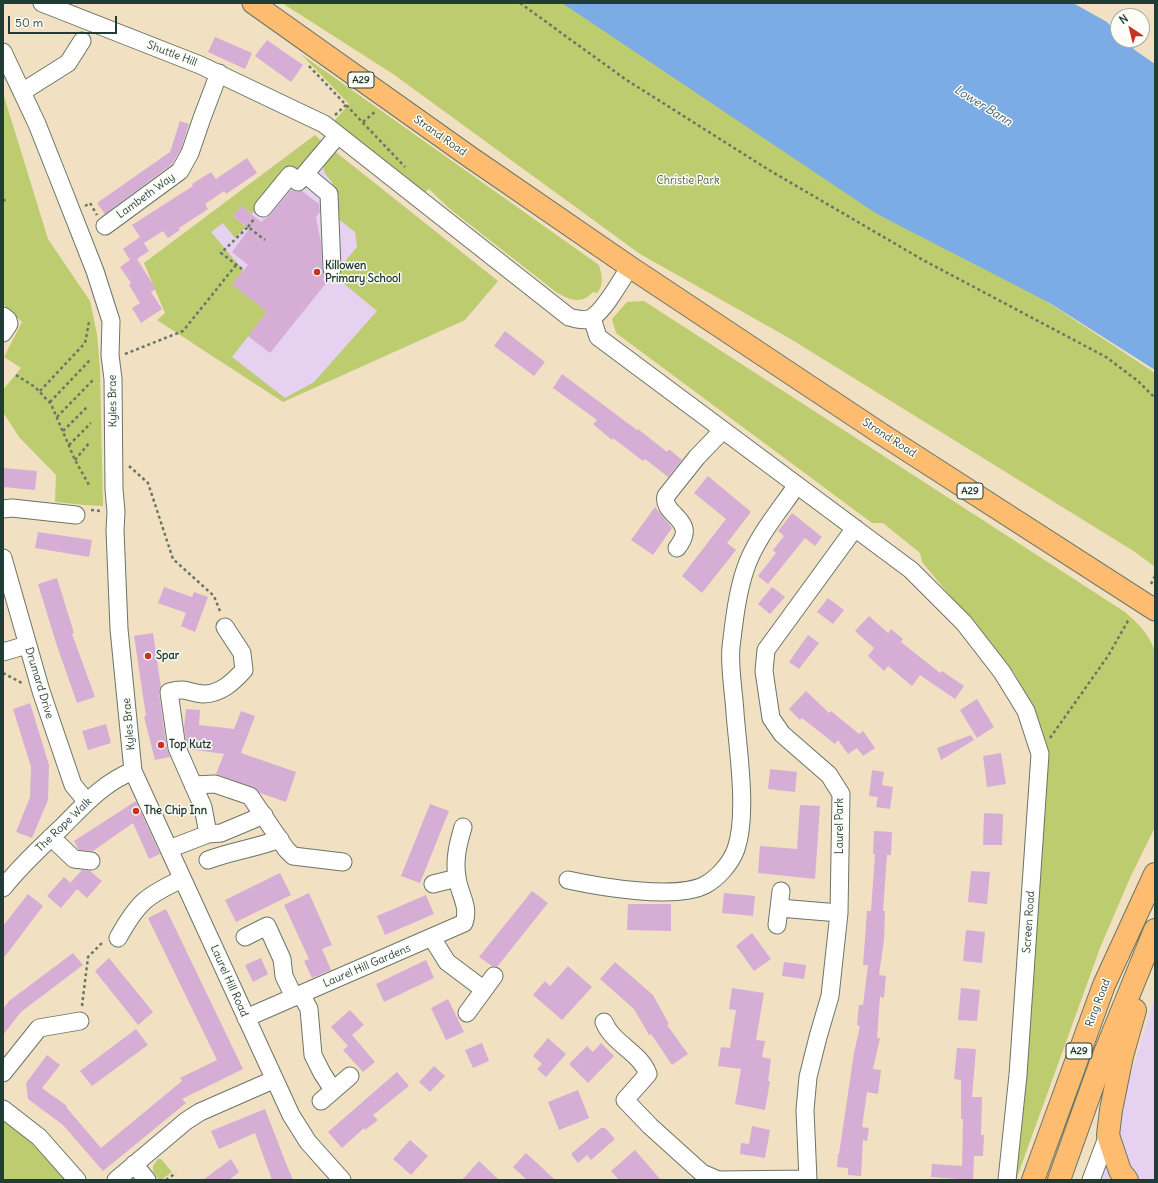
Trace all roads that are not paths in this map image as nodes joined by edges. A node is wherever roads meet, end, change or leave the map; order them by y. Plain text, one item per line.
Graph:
1 (42, 3) edge
2 (253, 3) edge
3 (82, 41) dead end
4 (3, 52) edge
5 (219, 73) junction
6 (22, 92) junction
7 (338, 135) junction
8 (304, 174) junction
9 (263, 208) dead end
10 (104, 226) dead end
11 (630, 267) junction
12 (332, 269) dead end
13 (3, 316) edge
14 (592, 318) junction
15 (3, 333) edge
16 (723, 430) junction
17 (797, 485) junction
18 (3, 509) edge
19 (76, 515) dead end
20 (855, 528) junction
21 (677, 548) dead end
22 (3, 558) edge
23 (1153, 611) edge
24 (225, 627) road end
25 (27, 646) junction
26 (3, 652) edge
27 (133, 771) junction
28 (193, 785) junction
29 (87, 802) junction
30 (264, 816) junction
31 (463, 827) dead end
32 (208, 834) junction
33 (51, 837) junction
34 (280, 839) junction
35 (169, 849) junction
36 (208, 860) dead end
37 (91, 861) dead end
38 (343, 862) dead end
39 (1155, 874) edge
40 (457, 878) junction
41 (182, 879) junction
42 (568, 880) dead end
43 (433, 884) dead end
44 (3, 888) edge
45 (781, 891) dead end
46 (779, 908) junction
47 (839, 913) junction
48 (777, 925) dead end
49 (1154, 932) edge
50 (245, 937) dead end
51 (118, 938) road end
52 (432, 938) junction
53 (494, 976) dead end
54 (484, 989) junction
55 (298, 996) junction
56 (467, 1013) dead end
57 (246, 1018) junction
58 (80, 1021) road end
59 (604, 1022) dead end
60 (3, 1073) edge
61 (350, 1076) dead end
62 (273, 1080) junction
63 (3, 1109) edge
64 (1108, 1135) junction
65 (134, 1164) junction
66 (1094, 1172) edge
67 (77, 1180) edge
68 (116, 1180) edge
69 (147, 1180) edge
70 (342, 1180) edge
71 (808, 1180) edge
72 (1007, 1180) edge
73 (1033, 1180) edge
74 (1059, 1180) edge
75 (1127, 1180) edge

1 - 5 street, Shuttle Hill
2 - 11 main road, Strand Road / A29
3 - 6 street
4 - 6 street, Kyles Brae
5 - 7 street, Shuttle Hill
5 - 10 street, Lambeth Way
6 - 27 street, Kyles Brae
7 - 8 street
7 - 14 street
8 - 9 street
8 - 12 street
11 - 14 street
11 - 23 main road, Strand Road / A29
13 - 15 street
14 - 16 street
16 - 17 street
16 - 21 street
17 - 20 street
17 - 42 street
18 - 19 street
20 - 47 street, Laurel Park
20 - 72 street, Screen Road
22 - 25 street, Drumard Drive
24 - 28 street
25 - 26 street
25 - 29 street, Drumard Drive
27 - 29 street, The Rope Walk
27 - 35 street, Laurel Hill Road
28 - 30 street
28 - 32 street
29 - 33 street, The Rope Walk
30 - 32 street
30 - 34 street
31 - 40 street, Laurel Hill Gardens
32 - 35 street
33 - 37 street
33 - 44 street, The Rope Walk
34 - 36 street
34 - 38 street
35 - 41 street, Laurel Hill Road
39 - 73 highway, Ring Road / A29
40 - 43 street
40 - 52 street, Laurel Hill Gardens
41 - 51 street
41 - 57 street, Laurel Hill Road
45 - 46 street
46 - 47 street
46 - 48 street
47 - 71 street, Laurel Park
49 - 64 highway
49 - 74 highway, A29
50 - 55 street
52 - 54 street
52 - 55 street, Laurel Hill Gardens
53 - 54 street
54 - 56 street
55 - 57 street, Laurel Hill Gardens
55 - 61 street
57 - 62 street, Laurel Hill Road
58 - 60 street
59 - 71 street, Laurel Park
62 - 65 street
62 - 70 street, Laurel Hill Road
63 - 67 street
64 - 66 street
64 - 75 highway
65 - 68 street
65 - 69 street

